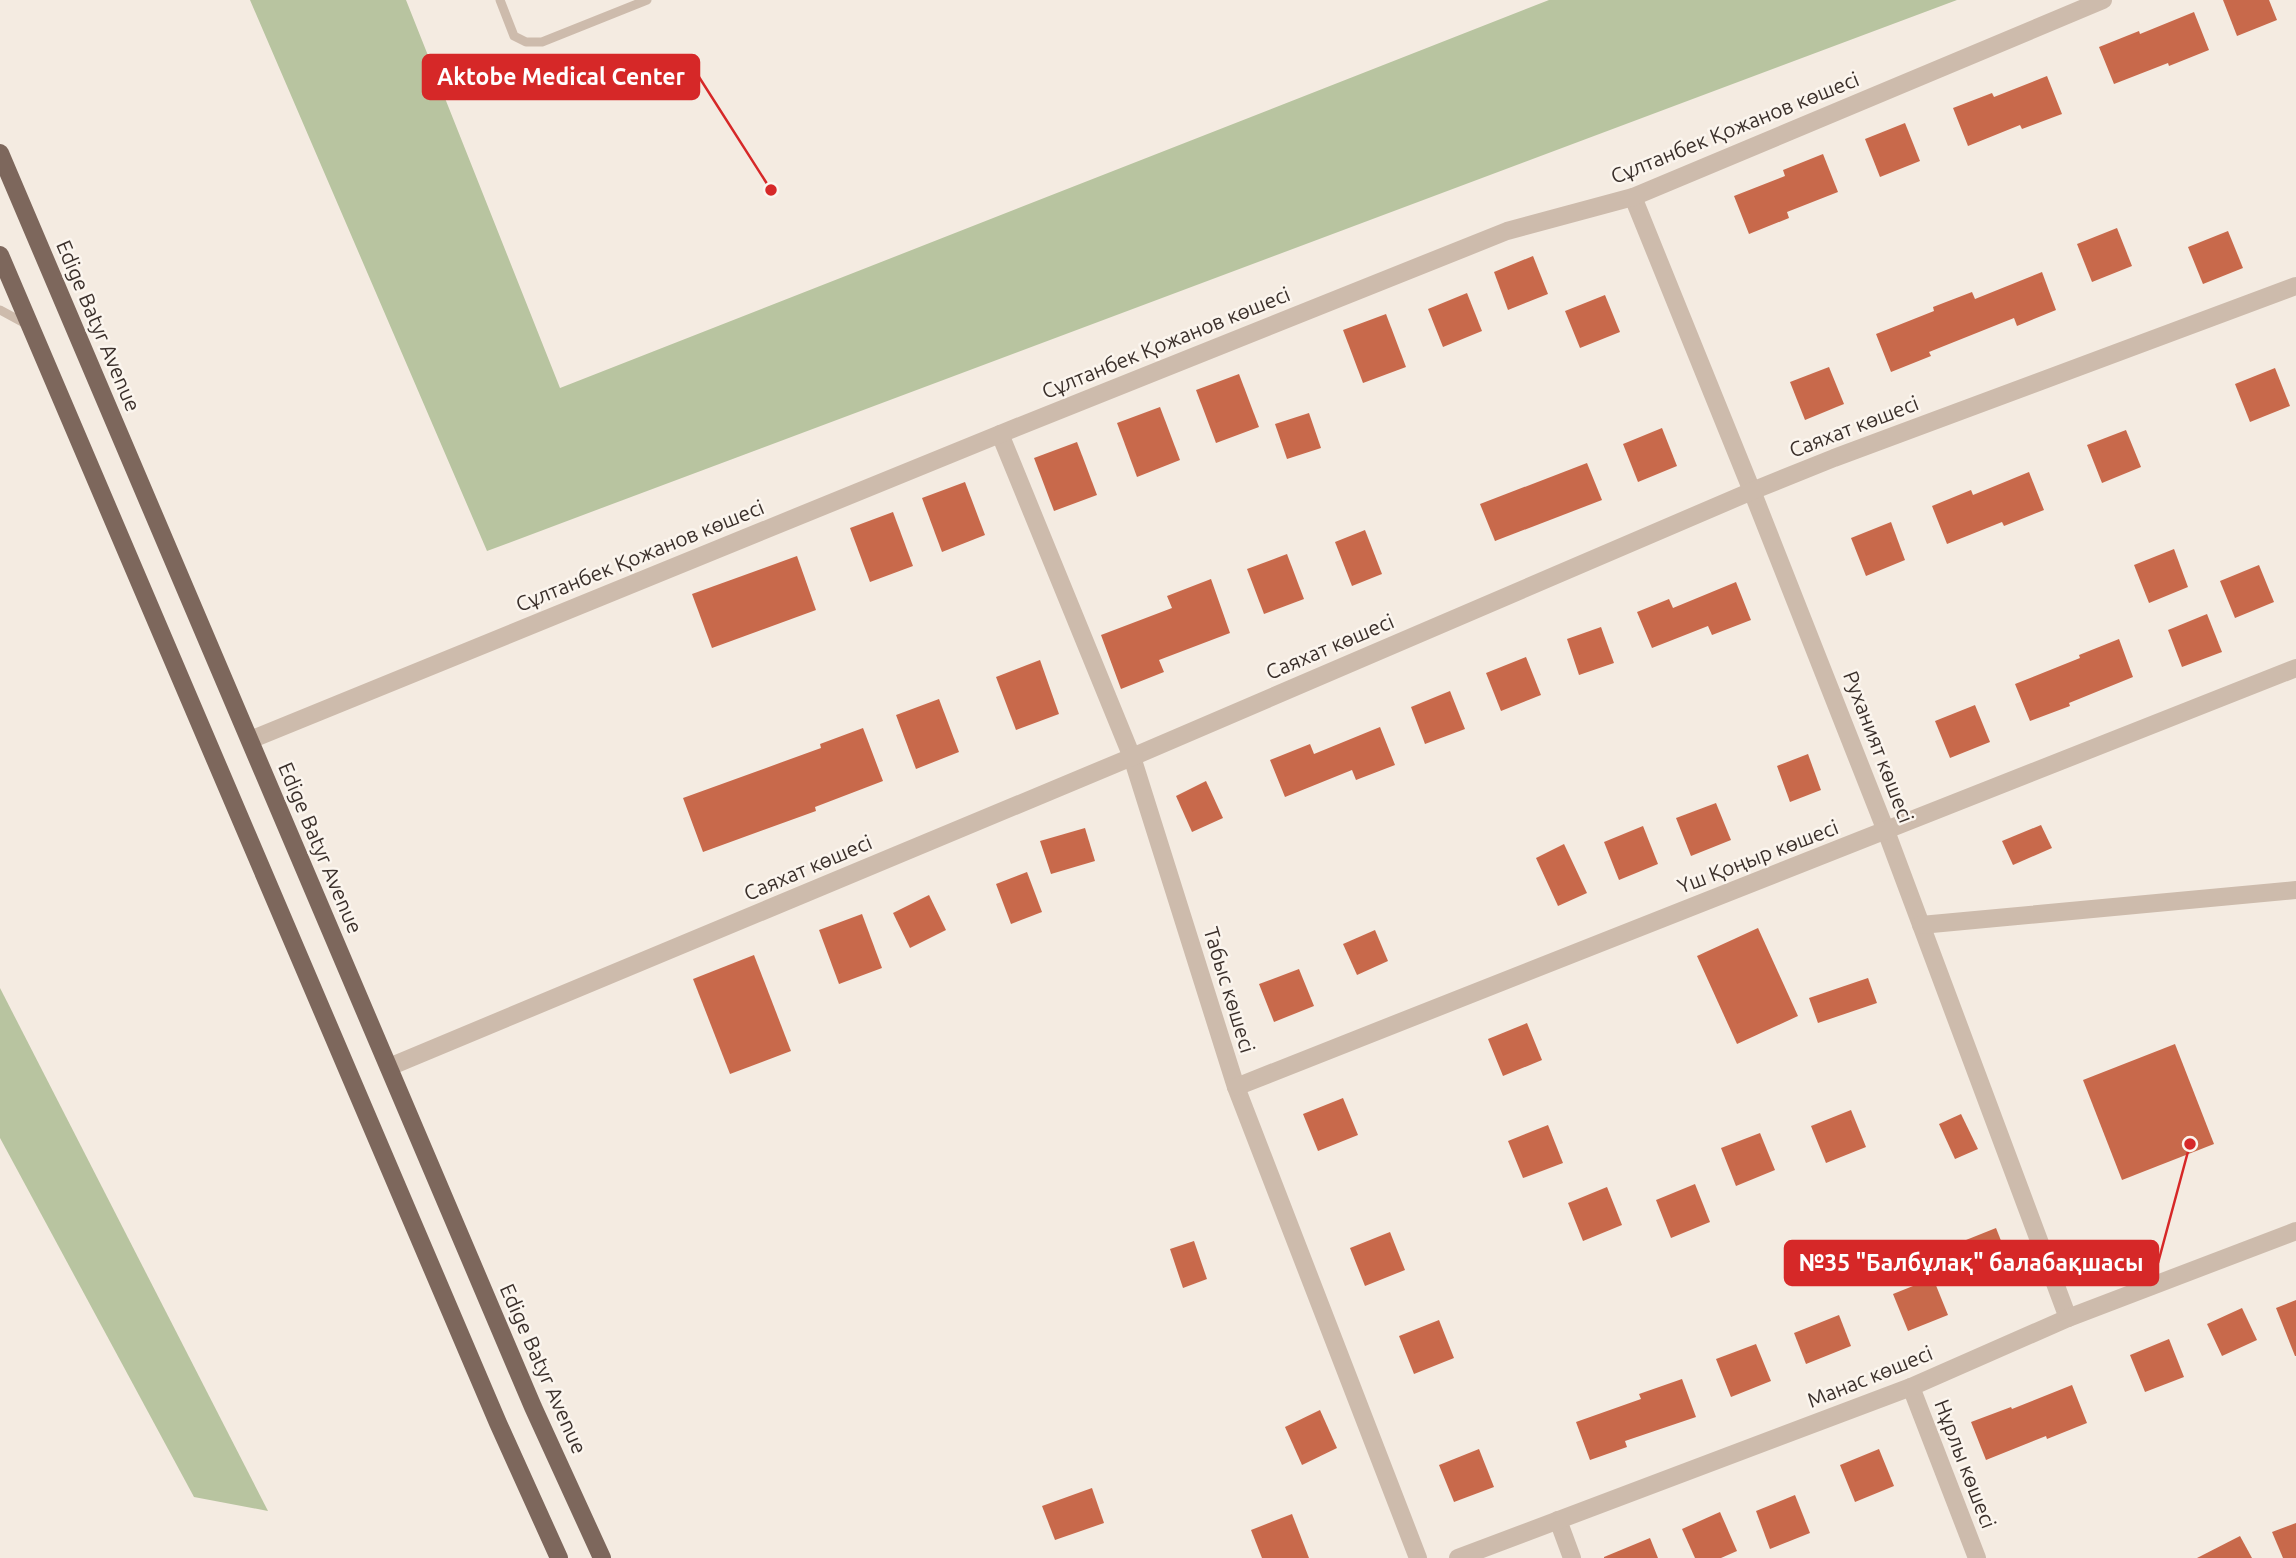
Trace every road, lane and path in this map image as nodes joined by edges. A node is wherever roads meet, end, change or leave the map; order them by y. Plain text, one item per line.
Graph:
1 (500, 0) edge
2 (647, 0) edge
3 (2103, 0) edge
4 (0, 153) edge
5 (1633, 197) junction
6 (0, 255) edge
7 (2296, 286) edge
8 (0, 310) edge
9 (30, 326) junction
10 (1000, 434) junction
11 (1752, 491) junction
12 (2296, 668) edge
13 (250, 740) junction
14 (1132, 757) junction
15 (1886, 831) junction
16 (2296, 890) edge
17 (1921, 925) junction
18 (389, 1067) junction
19 (1236, 1087) junction
20 (2296, 1231) edge
21 (2068, 1318) junction
22 (1911, 1387) junction
23 (1558, 1520) junction
24 (559, 1558) edge
25 (602, 1558) edge
26 (1418, 1558) edge
27 (1458, 1558) edge
28 (1572, 1558) edge
29 (1977, 1558) edge

1 - 2 lane
3 - 5 street, Сұлтанбек Қожанов көшесі
4 - 13 main road, Edige Batyr Avenue
5 - 10 street, Сұлтанбек Қожанов көшесі
5 - 11 street, Руханият көшесі
6 - 9 main road
7 - 11 street, Саяхат көшесі
8 - 9 lane
9 - 24 main road
10 - 13 street, Сұлтанбек Қожанов көшесі
10 - 14 street, Табыс көшесі
11 - 14 street, Саяхат көшесі
11 - 15 street, Руханият көшесі
12 - 15 street, Үш Қоңыр көшесі
13 - 18 main road, Edige Batyr Avenue
14 - 18 street, Саяхат көшесі
14 - 19 street, Табыс көшесі
15 - 17 street, Руханият көшесі
15 - 19 street, Үш Қоңыр көшесі
16 - 17 street
17 - 21 street, Руханият көшесі
18 - 25 main road, Edige Batyr Avenue
19 - 26 street, Табыс көшесі
20 - 21 street, Манас көшесі
21 - 22 street, Манас көшесі
22 - 23 street, Манас көшесі
22 - 29 street, Нұрлы көшесі
23 - 27 street, Манас көшесі
23 - 28 street

